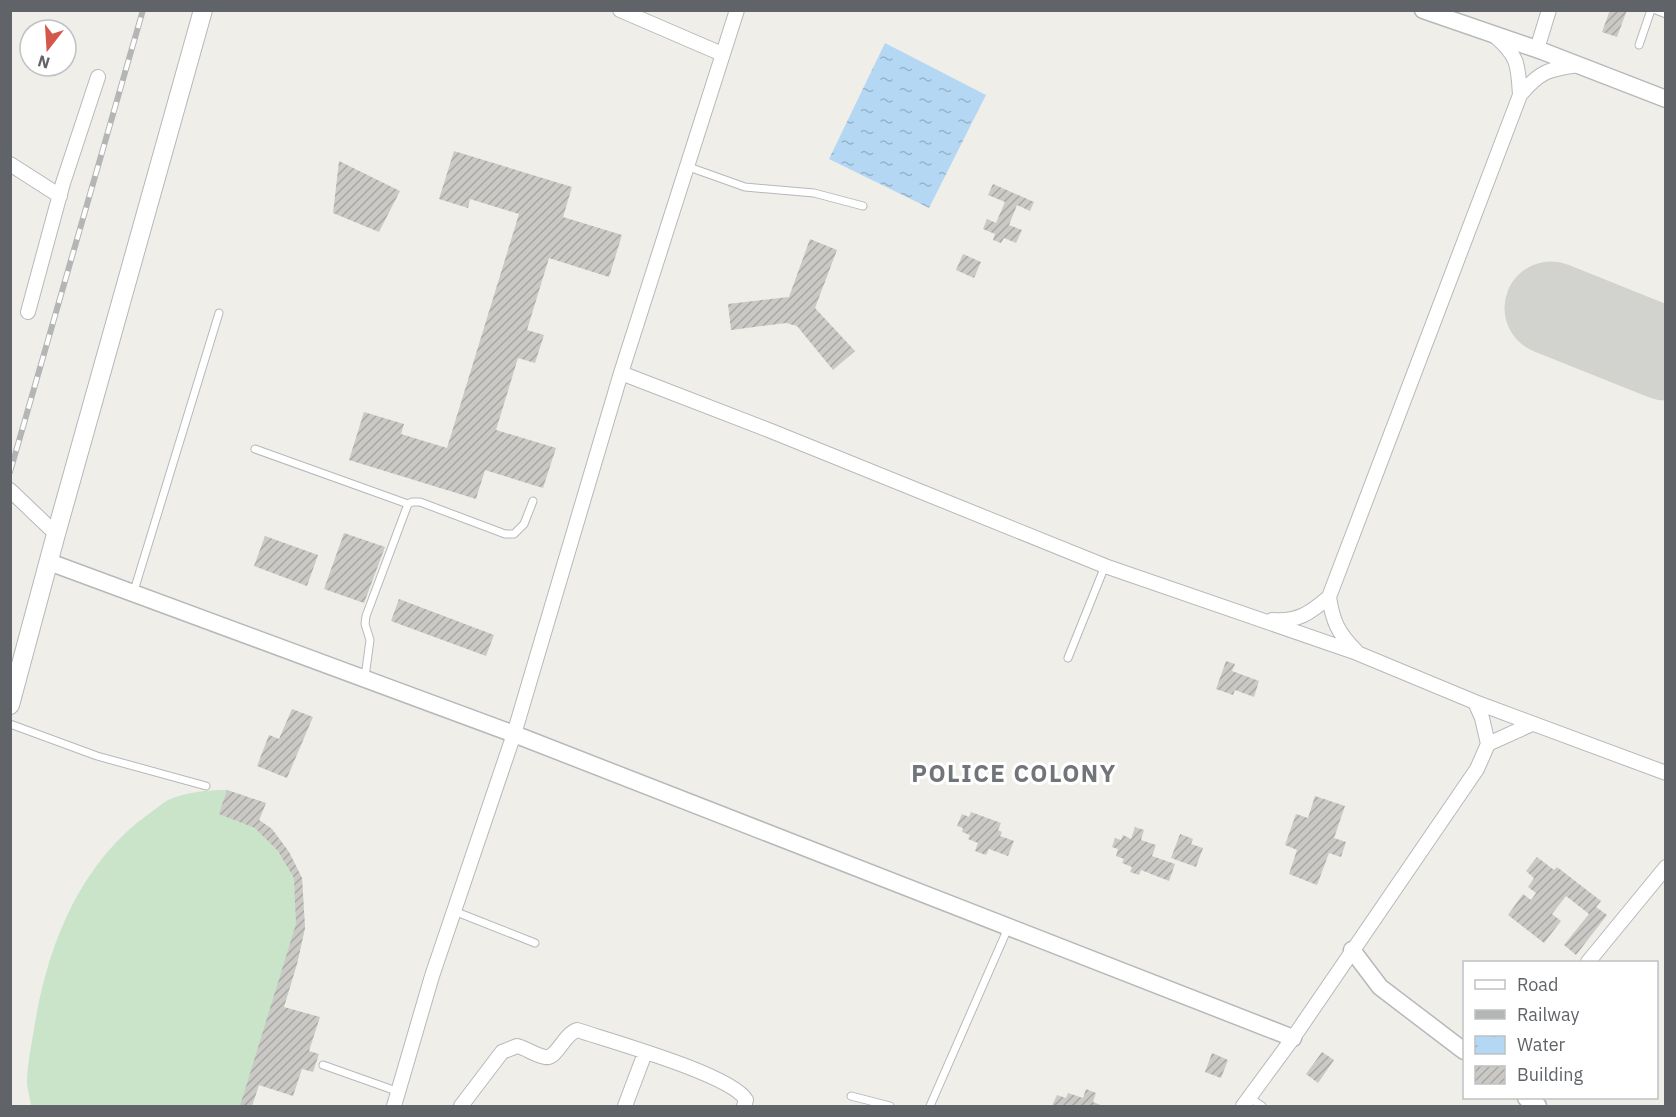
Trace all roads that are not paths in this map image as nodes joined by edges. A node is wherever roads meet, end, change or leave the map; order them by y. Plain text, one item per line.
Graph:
1 (203, 10) edge
2 (737, 10) edge
3 (1423, 10) edge
4 (1549, 10) edge
5 (1654, 10) edge
6 (626, 12) edge
7 (1665, 14) edge
8 (1492, 34) junction
9 (1639, 45) dead end
10 (1537, 49) junction
11 (722, 54) junction
12 (1579, 65) junction
13 (98, 77) dead end
14 (1520, 95) junction
15 (1665, 99) edge
16 (10, 164) edge
17 (686, 166) junction
18 (60, 196) junction
19 (863, 206) dead end
20 (28, 312) dead end
21 (219, 313) dead end
22 (621, 374) junction
23 (255, 449) dead end
24 (10, 490) edge
25 (533, 501) dead end
26 (408, 504) junction
27 (56, 534) junction
28 (49, 562) junction
29 (1106, 566) junction
30 (133, 594) junction
31 (1329, 597) junction
32 (1257, 619) junction
33 (1357, 653) junction
34 (1068, 658) dead end
35 (364, 680) junction
36 (1474, 702) junction
37 (10, 705) edge
38 (10, 724) edge
39 (1532, 724) junction
40 (514, 734) junction
41 (1488, 744) junction
42 (1665, 773) edge
43 (206, 786) dead end
44 (1665, 867) edge
45 (454, 911) junction
46 (1009, 927) junction
47 (536, 943) dead end
48 (1352, 950) junction
49 (1590, 961) edge
50 (1293, 1038) junction
51 (1463, 1050) edge
52 (645, 1053) junction
53 (323, 1065) dead end
54 (399, 1092) junction
55 (851, 1096) dead end
56 (1247, 1102) edge
57 (394, 1107) edge
58 (461, 1107) edge
59 (625, 1107) edge
60 (744, 1107) edge
61 (890, 1107) edge
62 (930, 1107) edge
63 (1262, 1107) edge

1 - 27 main road
2 - 11 street
3 - 8 street
4 - 10 street
5 - 7 lane
5 - 9 lane
6 - 11 street
8 - 10 street
8 - 14 street
10 - 12 street
11 - 17 street
12 - 14 street
12 - 15 street
13 - 18 street
14 - 31 street
16 - 18 street
17 - 19 lane
17 - 22 street
18 - 20 street
21 - 30 lane
22 - 29 street
22 - 40 street
23 - 26 lane
24 - 27 street
25 - 26 lane
26 - 35 lane
27 - 28 main road
28 - 30 street
28 - 37 main road
29 - 32 street
29 - 34 lane
30 - 35 street
31 - 32 street
31 - 33 street
32 - 33 street
33 - 36 street
35 - 40 street
36 - 39 street
36 - 41 street
38 - 43 lane
39 - 41 street
39 - 42 street
40 - 45 street
40 - 46 street
41 - 48 street
44 - 49 street
45 - 47 lane
45 - 54 street
46 - 50 street
46 - 62 lane
48 - 50 street
48 - 51 street
50 - 56 street
52 - 58 street
52 - 59 street
52 - 60 street
53 - 54 lane
54 - 57 street
55 - 61 lane
56 - 63 lane

